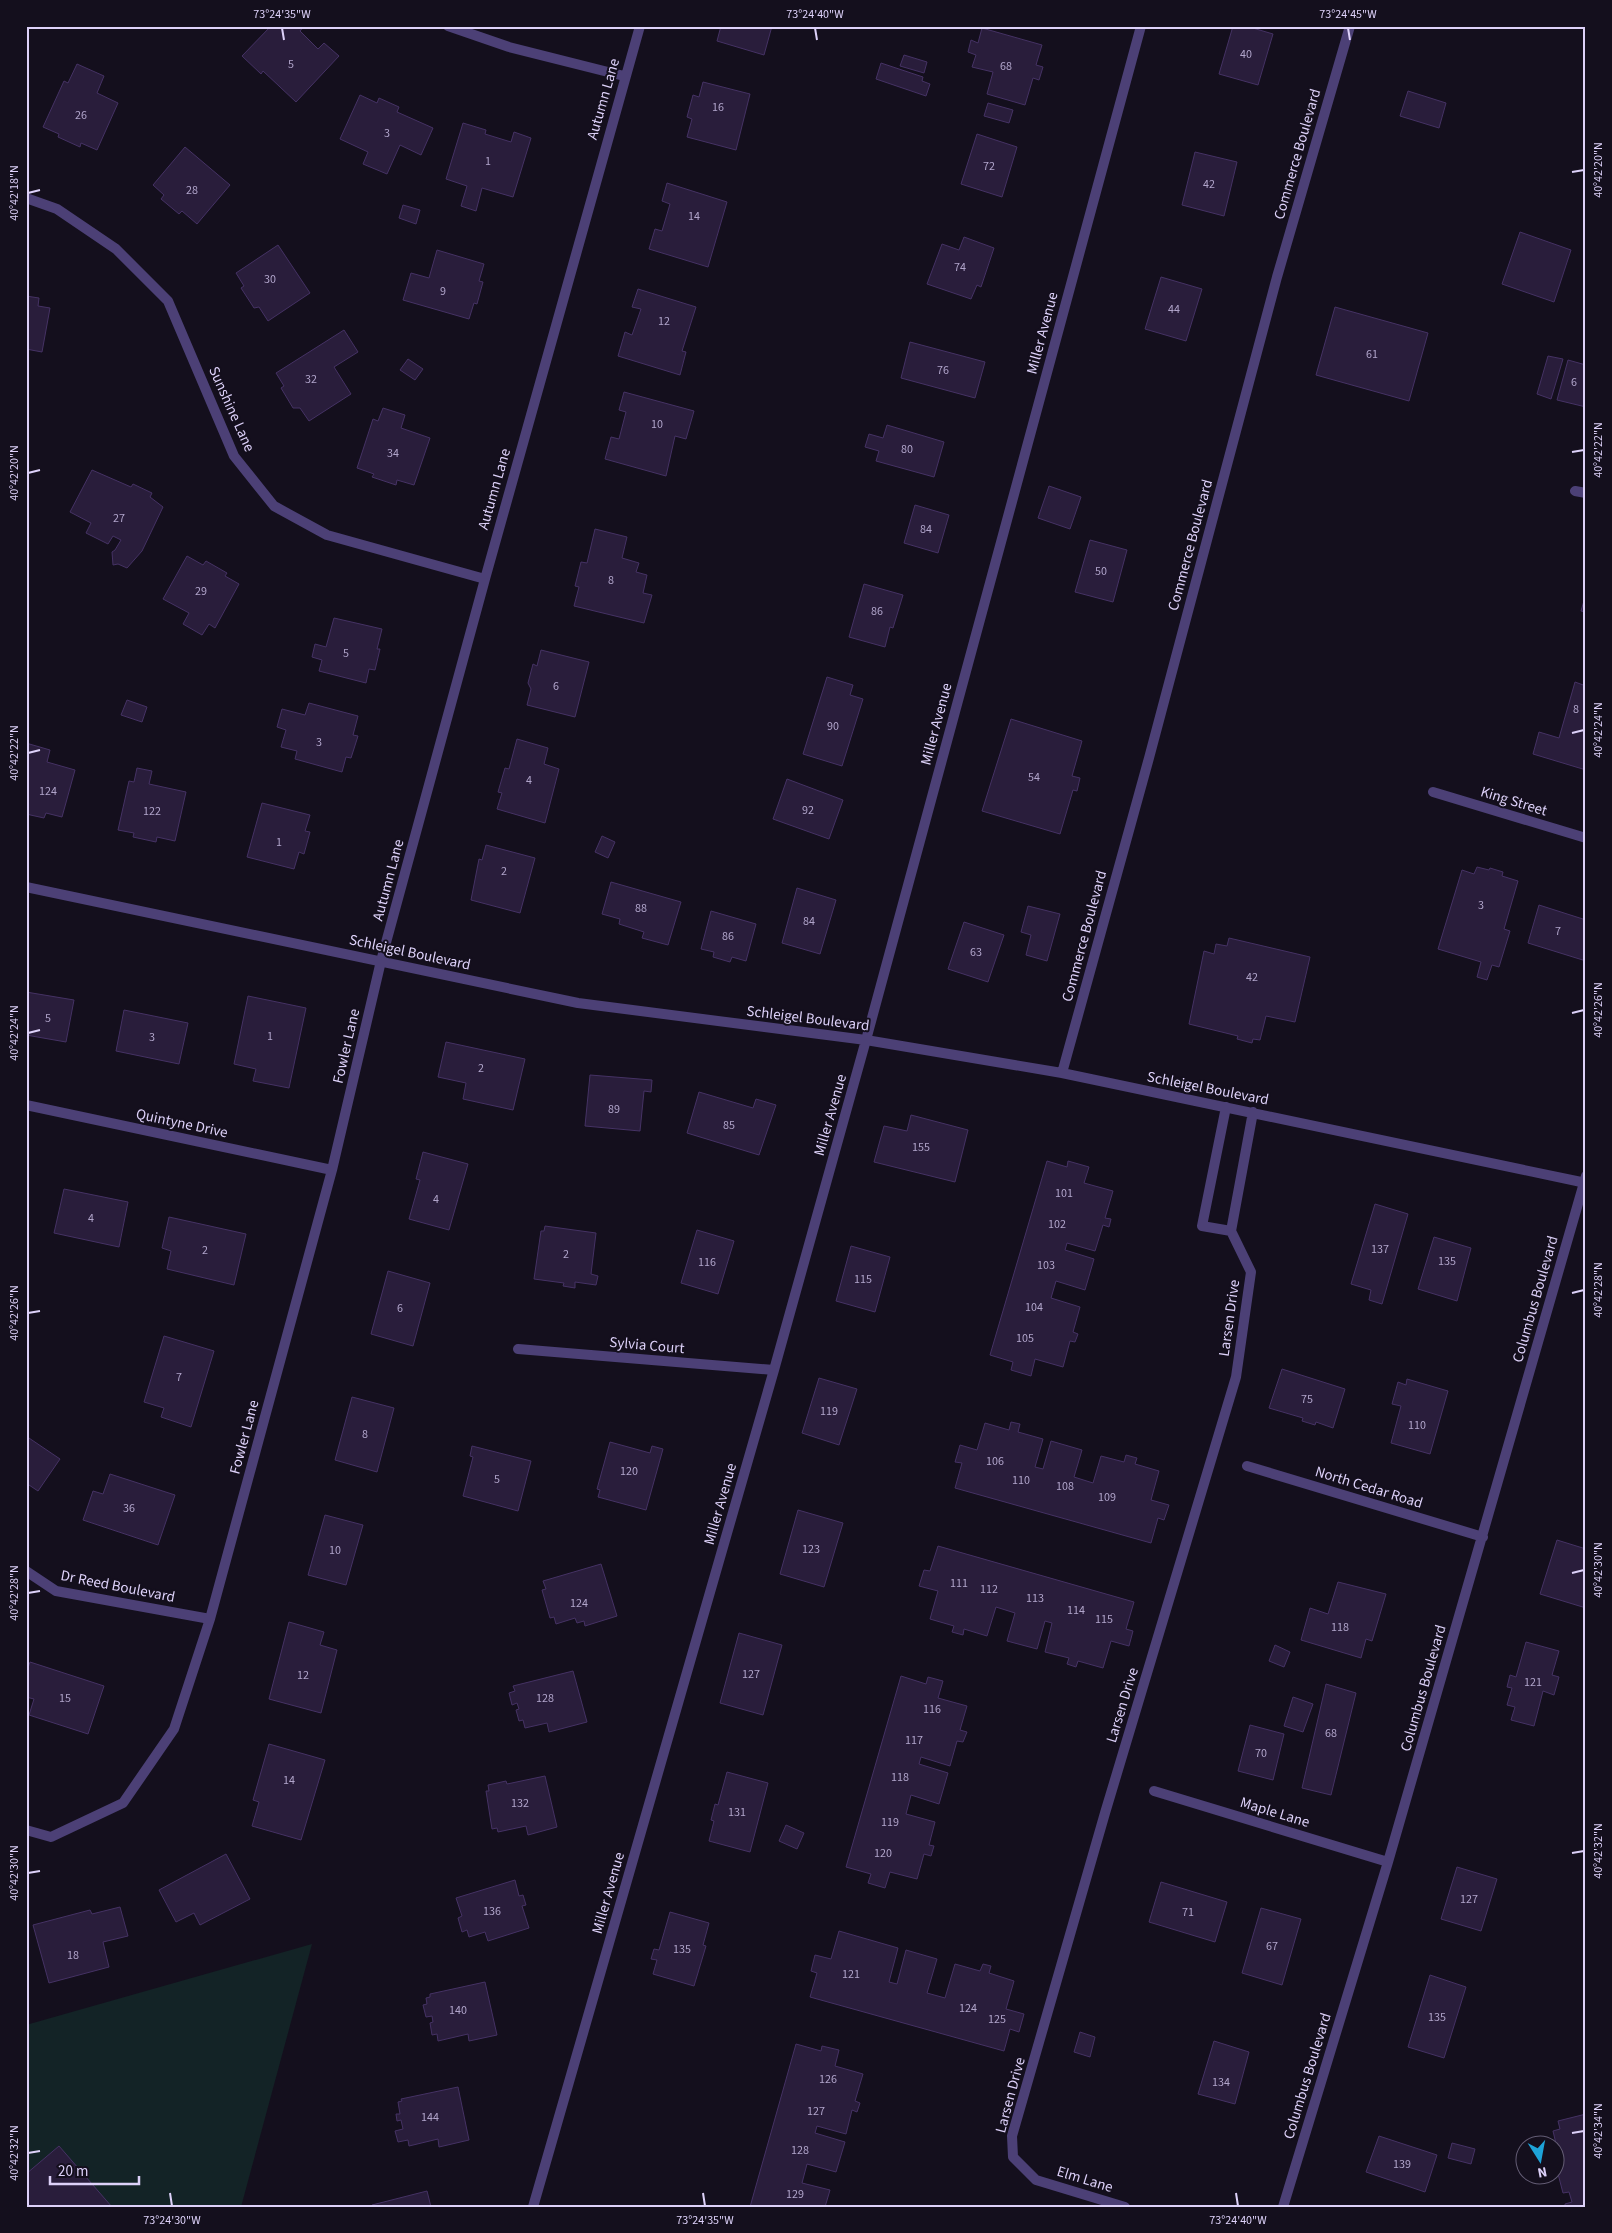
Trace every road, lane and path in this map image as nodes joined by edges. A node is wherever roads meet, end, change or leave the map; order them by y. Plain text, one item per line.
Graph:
1 (448, 26) edge
2 (640, 26) edge
3 (1141, 26) edge
4 (1350, 26) edge
5 (624, 76) junction
6 (26, 198) edge
7 (1575, 491) dead end
8 (1586, 494) edge
9 (485, 578) junction
10 (1433, 792) dead end
11 (1586, 838) edge
12 (26, 887) edge
13 (381, 961) junction
14 (866, 1040) junction
15 (1062, 1073) junction
16 (26, 1105) edge
17 (1226, 1107) junction
18 (1253, 1112) junction
19 (332, 1170) junction
20 (1585, 1180) edge
21 (1231, 1231) junction
22 (518, 1350) dead end
23 (774, 1370) junction
24 (1247, 1466) dead end
25 (1483, 1536) junction
26 (26, 1571) edge
27 (210, 1619) junction
28 (1154, 1791) dead end
29 (26, 1830) edge
30 (1388, 1862) junction
31 (1036, 2180) joint
32 (533, 2207) edge
33 (1125, 2207) edge
34 (1283, 2207) edge

1 - 5 street
2 - 5 street, Autumn Lane
3 - 14 street, Miller Avenue
4 - 15 street, Commerce Boulevard
5 - 9 street, Autumn Lane
6 - 9 street, Sunshine Lane
7 - 8 street
9 - 13 street, Autumn Lane
10 - 11 street, King Street
12 - 13 street, Schleigel Boulevard
13 - 14 street, Schleigel Boulevard
13 - 19 street, Fowler Lane
14 - 15 street, Schleigel Boulevard
14 - 23 street, Miller Avenue
15 - 17 street, Schleigel Boulevard
16 - 19 street, Quintyne Drive
17 - 18 street, Schleigel Boulevard
17 - 21 street
18 - 20 street, Schleigel Boulevard
18 - 21 street
19 - 27 street, Fowler Lane
20 - 25 street, Columbus Boulevard
21 - 31 street, Larsen Drive
22 - 23 street, Sylvia Court
23 - 32 street, Miller Avenue
24 - 25 street, North Cedar Road
25 - 30 street, Columbus Boulevard
26 - 27 street, Dr Reed Boulevard
27 - 29 street, Fowler Lane
28 - 30 street, Maple Lane
30 - 34 street, Columbus Boulevard
31 - 33 street, Elm Lane

